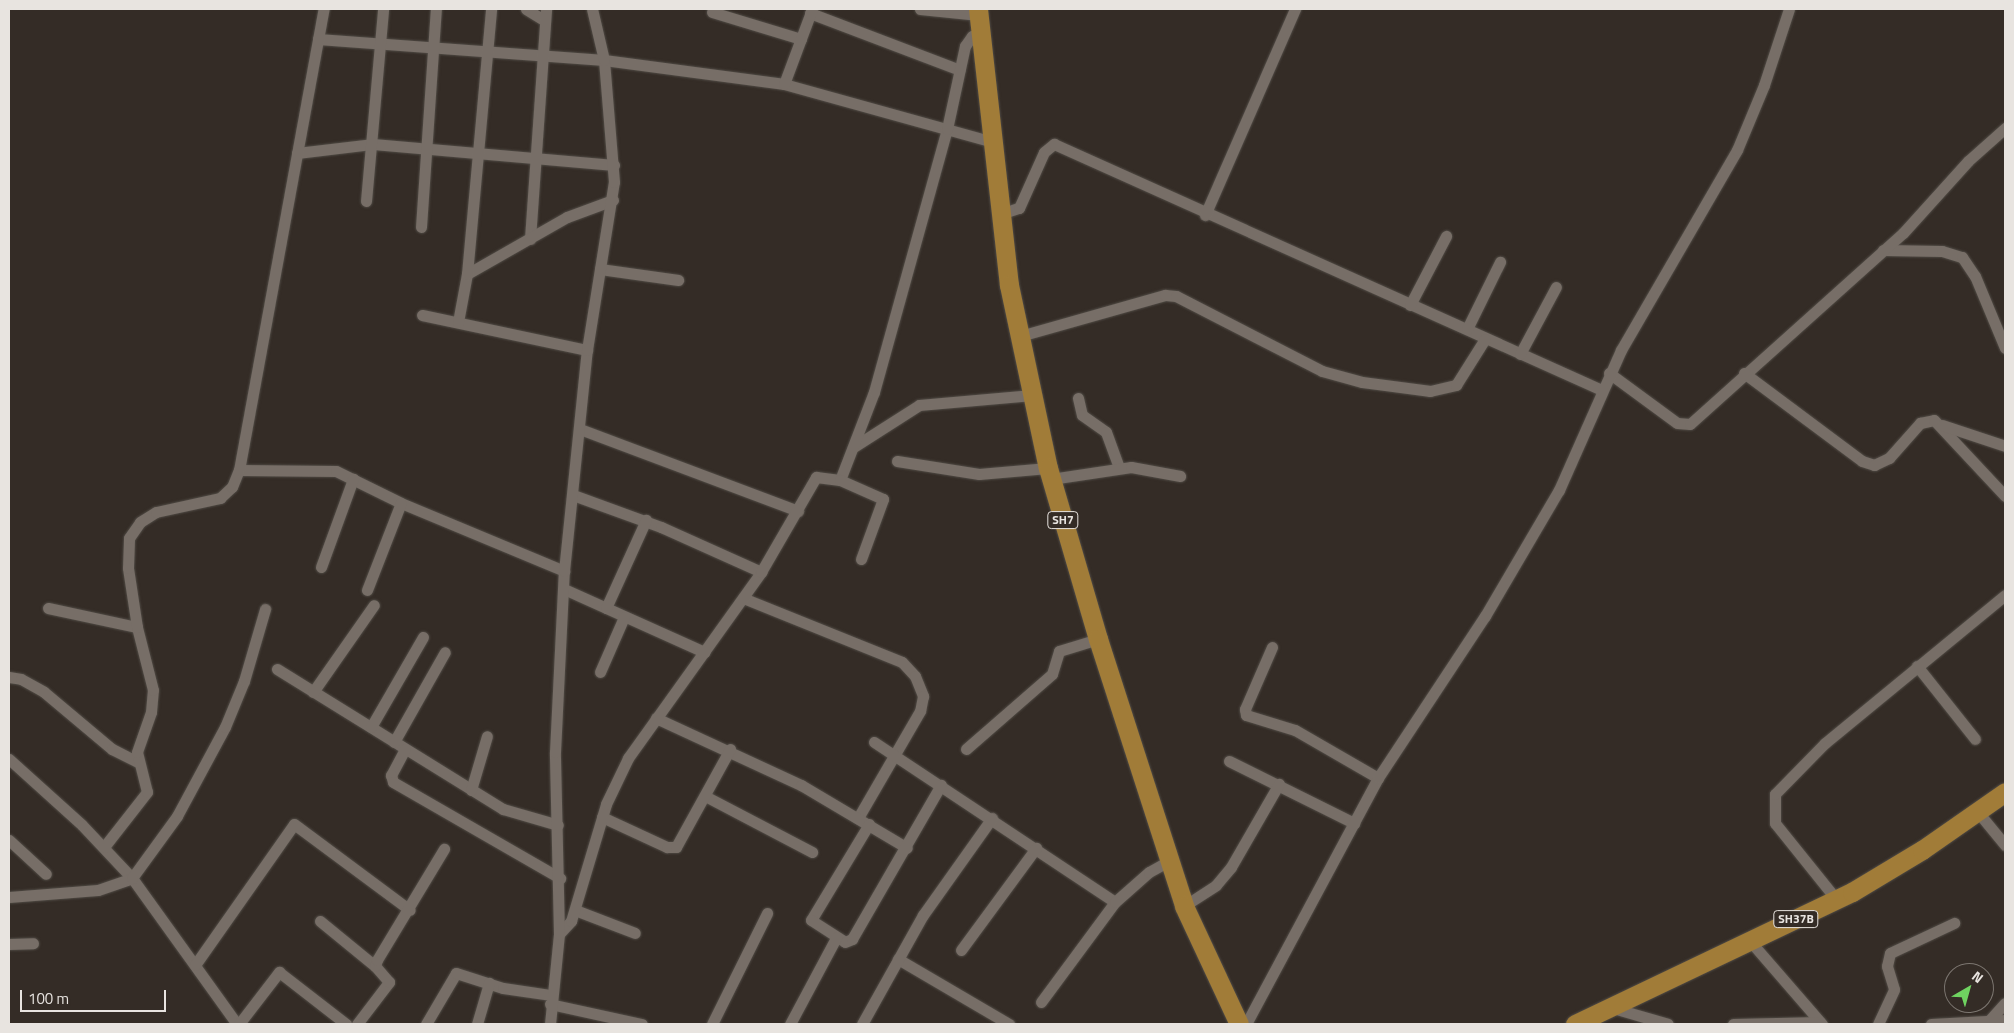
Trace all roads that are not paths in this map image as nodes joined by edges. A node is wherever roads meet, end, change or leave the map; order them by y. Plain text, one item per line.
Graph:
1 (324, 9) edge
2 (382, 9) edge
3 (436, 9) edge
4 (491, 9) edge
5 (526, 9) edge
6 (592, 9) edge
7 (920, 9) edge
8 (1295, 9) edge
9 (1789, 9) edge
10 (811, 11) edge
11 (712, 12) dead end
12 (546, 15) edge
13 (980, 18) edge
14 (318, 39) junction
15 (800, 39) junction
16 (380, 43) junction
17 (433, 47) junction
18 (486, 51) junction
19 (543, 56) junction
20 (604, 60) junction
21 (960, 70) junction
22 (784, 84) junction
23 (947, 128) junction
24 (2005, 128) edge
25 (993, 142) junction
26 (373, 144) junction
27 (425, 150) junction
28 (297, 153) junction
29 (477, 155) junction
30 (535, 159) junction
31 (614, 165) junction
32 (366, 200) dead end
33 (613, 200) junction
34 (1000, 214) junction
35 (1205, 215) junction
36 (421, 227) dead end
37 (1446, 236) dead end
38 (530, 239) junction
39 (1883, 250) junction
40 (1500, 262) dead end
41 (600, 269) junction
42 (467, 274) junction
43 (678, 280) dead end
44 (1556, 287) dead end
45 (1410, 306) junction
46 (422, 315) dead end
47 (458, 322) junction
48 (1467, 329) junction
49 (1020, 336) junction
50 (1484, 338) junction
51 (2005, 348) edge
52 (587, 350) junction
53 (1520, 354) junction
54 (1609, 373) junction
55 (1744, 373) junction
56 (1602, 390) junction
57 (1033, 395) junction
58 (1078, 398) dead end
59 (1941, 424) junction
60 (580, 428) junction
61 (855, 446) junction
62 (2005, 446) edge
63 (896, 460) dead end
64 (1119, 468) junction
65 (239, 470) junction
66 (1050, 474) junction
67 (1180, 476) dead end
68 (353, 478) junction
69 (840, 480) junction
70 (572, 495) junction
71 (2005, 496) edge
72 (401, 503) junction
73 (798, 511) junction
74 (646, 520) junction
75 (861, 559) dead end
76 (321, 567) dead end
77 (564, 571) junction
78 (761, 572) junction
79 (564, 589) junction
80 (367, 590) dead end
81 (2005, 595) edge
82 (743, 598) junction
83 (374, 605) dead end
84 (48, 608) dead end
85 (606, 608) junction
86 (265, 609) dead end
87 (624, 617) junction
88 (137, 627) junction
89 (423, 637) dead end
90 (1098, 639) junction
91 (1272, 646) dead end
92 (445, 652) dead end
93 (704, 652) junction
94 (1917, 666) junction
95 (277, 669) dead end
96 (600, 672) dead end
97 (9, 677) edge
98 (313, 692) junction
99 (656, 718) junction
100 (371, 727) junction
101 (487, 736) dead end
102 (1975, 739) dead end
103 (394, 742) junction
104 (874, 742) dead end
105 (405, 749) junction
106 (730, 749) junction
107 (966, 749) dead end
108 (895, 754) junction
109 (9, 761) edge
110 (136, 762) junction
111 (1229, 762) dead end
112 (1378, 778) junction
113 (1279, 784) junction
114 (941, 785) junction
115 (471, 790) junction
116 (2005, 792) edge
117 (705, 796) junction
118 (1977, 811) junction
119 (602, 817) junction
120 (858, 818) junction
121 (992, 818) junction
122 (1354, 823) junction
123 (869, 824) junction
124 (558, 825) junction
125 (9, 840) edge
126 (2005, 845) edge
127 (104, 847) junction
128 (907, 848) junction
129 (1036, 848) junction
130 (444, 850) dead end
131 (812, 852) dead end
132 (1169, 861) junction
133 (46, 874) dead end
134 (132, 878) junction
135 (560, 878) junction
136 (9, 897) edge
137 (1836, 899) junction
138 (1115, 902) junction
139 (1184, 906) junction
140 (410, 910) junction
141 (575, 910) junction
142 (768, 912) dead end
143 (320, 921) dead end
144 (1954, 923) dead end
145 (635, 932) dead end
146 (559, 934) junction
147 (836, 938) junction
148 (1750, 941) junction
149 (33, 943) dead end
150 (9, 944) edge
151 (961, 950) dead end
152 (898, 958) junction
153 (195, 965) junction
154 (375, 966) junction
155 (489, 983) junction
156 (550, 999) junction
157 (1041, 1002) dead end
158 (2005, 1003) edge
159 (1613, 1008) junction
160 (1235, 1017) edge
161 (2005, 1020) edge
162 (1821, 1023) edge
163 (1988, 1023) edge
164 (238, 1024) edge
165 (346, 1024) edge
166 (357, 1024) edge
167 (426, 1024) edge
168 (477, 1024) edge
169 (550, 1024) edge
170 (642, 1024) edge
171 (712, 1024) edge
172 (790, 1024) edge
173 (862, 1024) edge
174 (1009, 1024) edge
175 (1246, 1024) edge
176 (1575, 1024) edge
177 (1668, 1024) edge
178 (1733, 1024) edge
179 (1878, 1024) edge
180 (1930, 1024) edge

1 - 14 street
2 - 16 street
3 - 17 street
4 - 18 street
5 - 12 street
6 - 20 street
7 - 13 street
8 - 35 street
9 - 54 street
10 - 15 street
10 - 21 street
11 - 15 street
12 - 19 street
13 - 21 street
13 - 25 main road, SH7
14 - 16 street
14 - 28 street
15 - 22 street
16 - 17 street
16 - 26 street
17 - 18 street
17 - 27 street
18 - 19 street
18 - 29 street
19 - 20 street
19 - 30 street
20 - 22 street
20 - 31 street
21 - 23 street
22 - 23 street
23 - 25 street
23 - 61 street
24 - 39 street
25 - 34 main road, SH7
26 - 27 street
26 - 28 street
26 - 32 street
27 - 29 street
27 - 36 street
28 - 65 street
29 - 30 street
29 - 42 street
30 - 31 street
30 - 38 street
31 - 33 street
33 - 38 street
33 - 41 street
34 - 35 street
34 - 49 main road, SH7
35 - 45 street
37 - 45 street
38 - 42 street
39 - 51 street
39 - 55 street
40 - 48 street
41 - 43 street
41 - 52 street
42 - 47 street
44 - 53 street
45 - 48 street
46 - 47 street
47 - 52 street
48 - 50 street
49 - 50 street
49 - 57 main road, SH7
50 - 53 street
52 - 60 street
53 - 56 street
54 - 55 street
54 - 56 street
55 - 59 street
56 - 112 street
57 - 61 street
57 - 66 main road, SH7
58 - 64 street
59 - 62 street
59 - 71 street
60 - 70 street
60 - 73 street
61 - 69 street
63 - 66 street
64 - 66 street
64 - 67 street
65 - 68 street
65 - 88 street
66 - 90 main road, SH7
68 - 72 street
68 - 76 street
69 - 73 street
69 - 75 street
70 - 74 street
70 - 77 street
72 - 77 street
72 - 80 street
73 - 78 street
74 - 78 street
74 - 85 street
77 - 79 street
78 - 82 street
79 - 85 street
79 - 124 street
81 - 94 street
82 - 93 street
82 - 108 street
83 - 98 street
84 - 88 street
85 - 87 street
86 - 134 street
87 - 93 street
87 - 96 street
88 - 110 street
89 - 100 street
90 - 107 street
90 - 132 main road, SH7
91 - 112 street
92 - 103 street
93 - 99 street
94 - 102 street
94 - 137 street
95 - 98 street
97 - 110 street
98 - 100 street
99 - 106 street
99 - 119 street
100 - 103 street
101 - 115 street
103 - 105 street
104 - 108 street
105 - 115 street
105 - 135 street
106 - 117 street
106 - 120 street
108 - 114 street
108 - 120 street
109 - 127 street
110 - 127 street
111 - 113 street
112 - 122 street
113 - 122 street
113 - 139 street
114 - 121 street
114 - 128 street
115 - 124 street
116 - 118 main road, SH37B
117 - 119 street
117 - 131 street
118 - 126 street
118 - 137 main road, SH37B
119 - 141 street
120 - 123 street
121 - 129 street
121 - 152 street
122 - 175 street
123 - 128 street
123 - 147 street
124 - 135 street
125 - 133 street
127 - 134 street
128 - 147 street
129 - 138 street
129 - 151 street
130 - 140 street
132 - 138 street
132 - 139 main road, SH7
134 - 136 street
134 - 153 street
135 - 146 street
137 - 148 main road, SH37B
138 - 157 street
139 - 160 main road, SH7
140 - 153 street
140 - 154 street
141 - 145 street
141 - 146 street
142 - 171 street
143 - 154 street
144 - 179 street
146 - 156 street
147 - 172 street
148 - 159 main road, SH37B
148 - 162 street
149 - 150 street
152 - 173 street
152 - 174 street
153 - 164 street
154 - 166 street
155 - 156 street
155 - 167 street
155 - 168 street
156 - 169 street
156 - 170 street
158 - 163 street
159 - 176 main road, SH37B
159 - 177 street
160 - 175 main road, SH7
161 - 163 street
162 - 178 street
163 - 180 street
164 - 165 street

